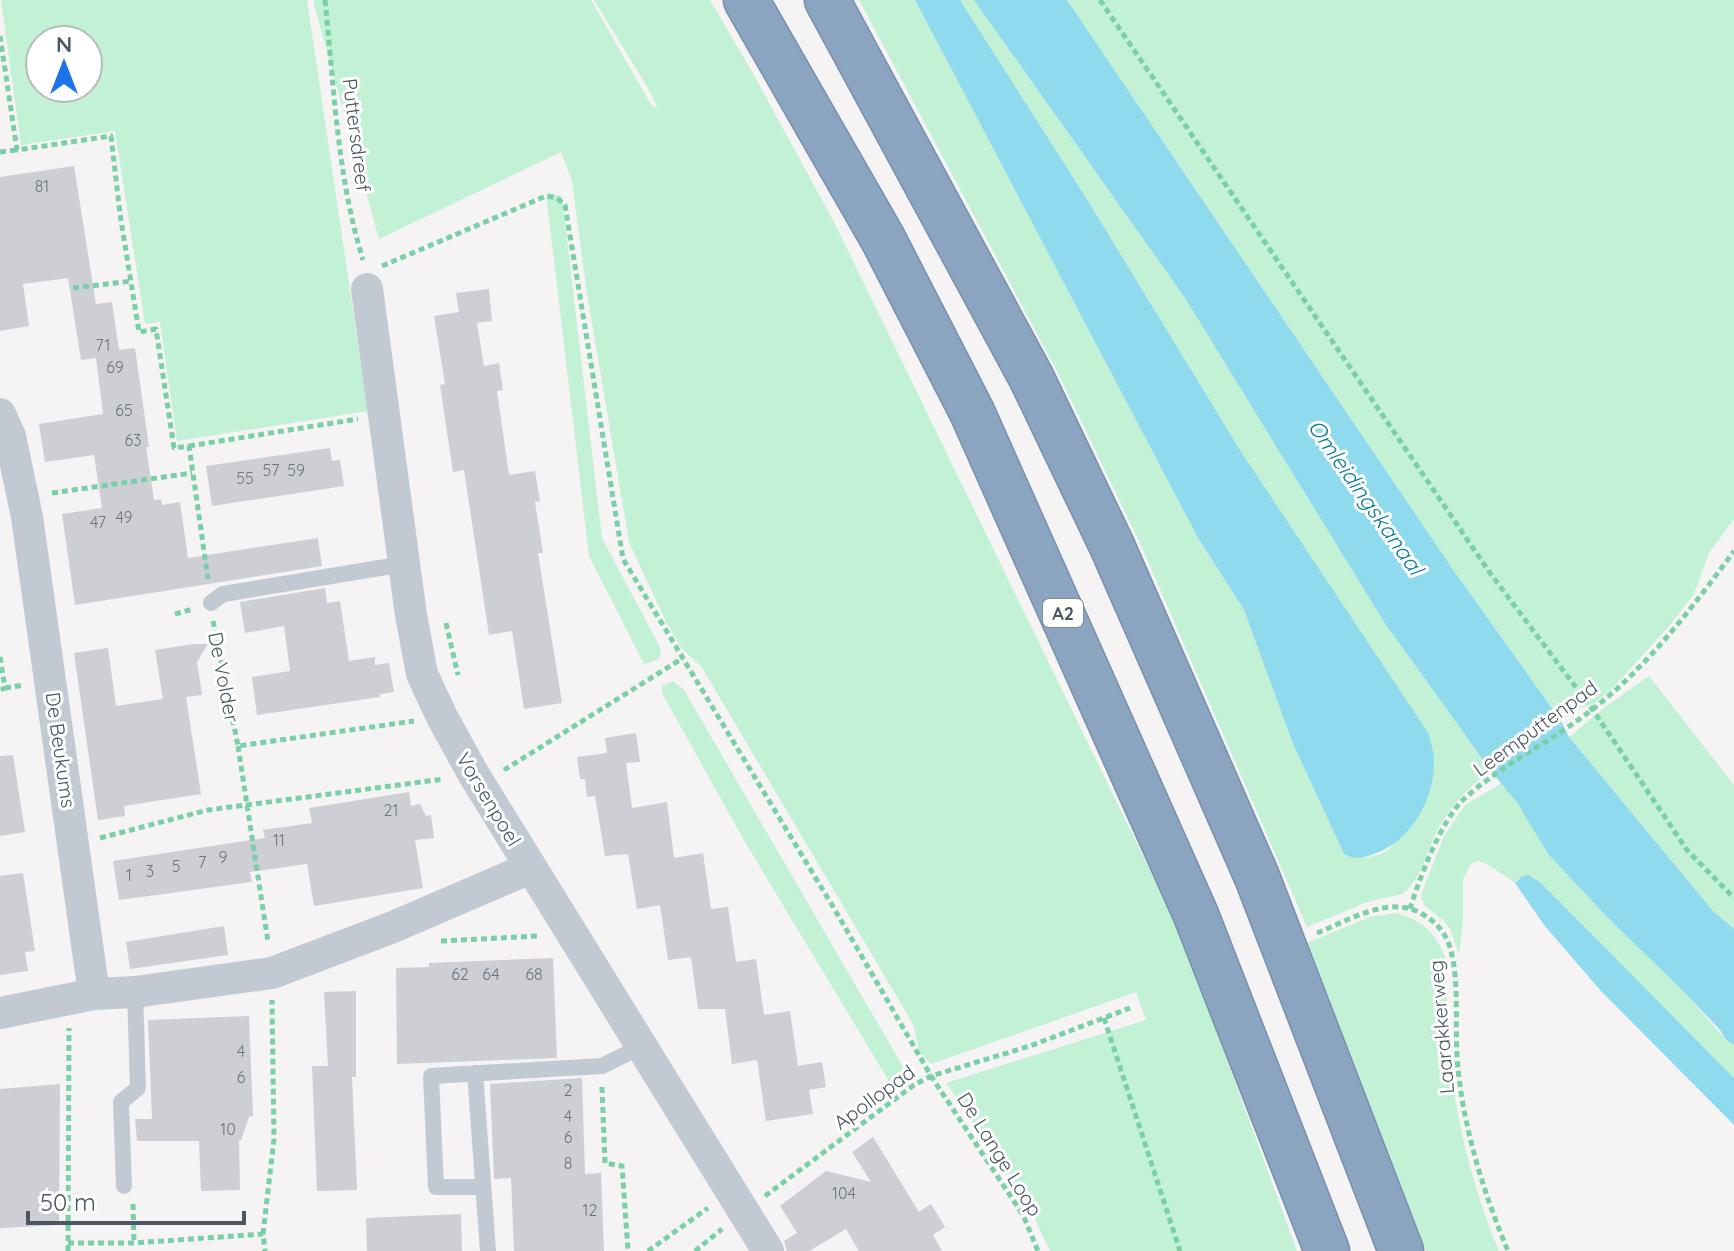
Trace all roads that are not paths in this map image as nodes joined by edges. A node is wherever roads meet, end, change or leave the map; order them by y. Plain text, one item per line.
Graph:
1 (746, 0) edge
2 (827, 0) edge
3 (375, 277) road end
4 (0, 414) edge
5 (404, 564) junction
6 (211, 603) road end
7 (530, 868) junction
8 (135, 992) junction
9 (81, 997) junction
10 (0, 1013) edge
11 (642, 1046) junction
12 (475, 1073) junction
13 (124, 1186) road end
14 (482, 1187) junction
15 (488, 1251) edge
16 (768, 1251) edge
17 (1327, 1251) edge
18 (1401, 1251) edge

1 - 17 highway, A2
2 - 18 highway
3 - 5 street, Vorsenpoel
4 - 9 street, De Beukums
5 - 6 lane
5 - 7 street, Vorsenpoel
7 - 8 street
7 - 11 street, Vorsenpoel
8 - 9 street
8 - 13 lane
9 - 10 street
11 - 12 lane
11 - 16 street, Vorsenpoel
12 - 14 lane
12 - 14 lane
14 - 15 lane

